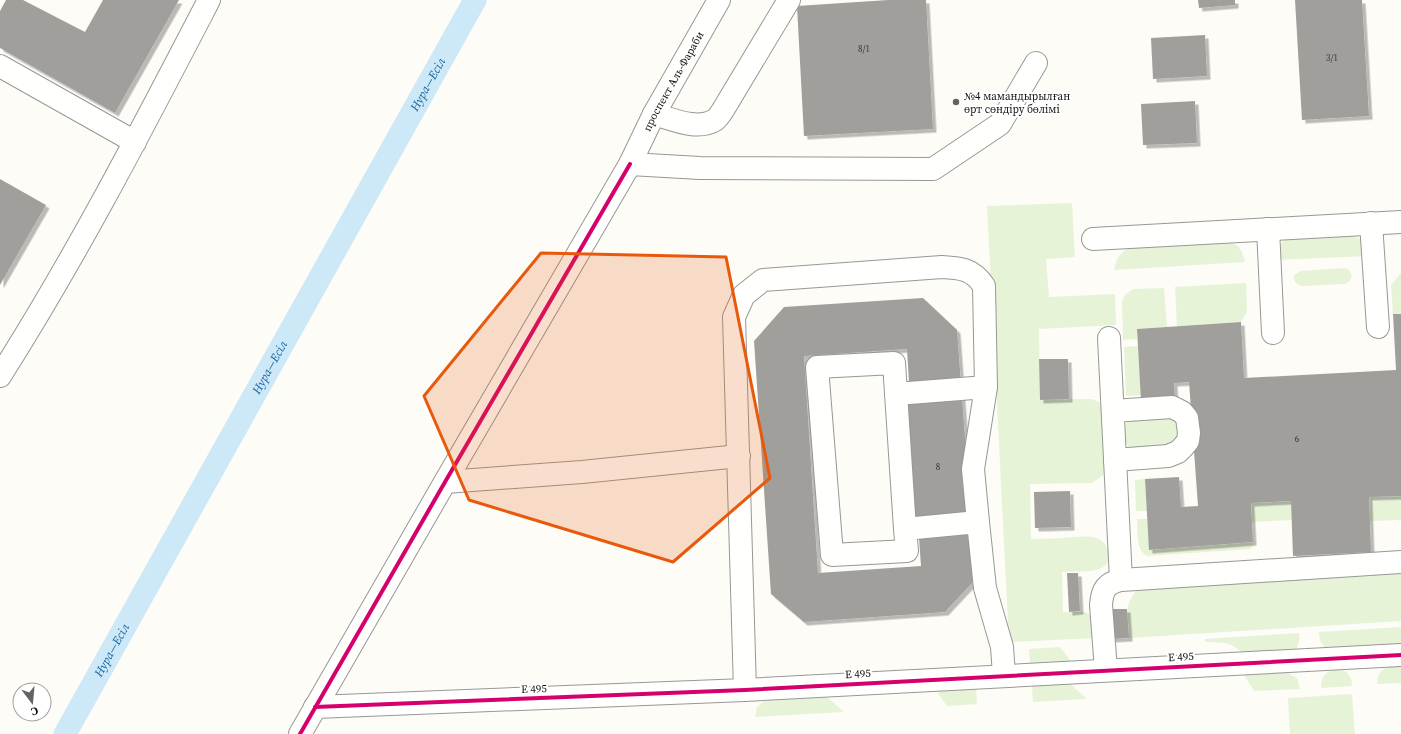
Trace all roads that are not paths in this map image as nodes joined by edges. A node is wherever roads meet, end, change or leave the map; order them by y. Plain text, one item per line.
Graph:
1 (209, 0) edge
2 (719, 0) edge
3 (789, 0) edge
4 (1036, 63) dead end
5 (0, 66) edge
6 (654, 114) junction
7 (135, 142) junction
8 (630, 164) junction
9 (1401, 222) edge
10 (1371, 223) junction
11 (1268, 229) junction
12 (1093, 238) dead end
13 (1378, 327) dead end
14 (1273, 333) dead end
15 (1109, 338) dead end
16 (0, 376) edge
17 (986, 387) junction
18 (896, 394) junction
19 (1113, 411) junction
20 (739, 456) junction
21 (1115, 460) junction
22 (445, 482) junction
23 (978, 522) junction
24 (905, 529) junction
25 (1401, 562) edge
26 (1121, 580) junction
27 (1401, 655) edge
28 (1106, 670) junction
29 (1004, 676) junction
30 (745, 690) junction
31 (315, 707) junction
32 (300, 734) edge

1 - 7 street
2 - 6 street, проспект Аль-Фараби
3 - 6 street
4 - 8 street
5 - 7 street
6 - 8 street, проспект Аль-Фараби
7 - 16 street
8 - 22 street, проспект Аль-Фараби
9 - 10 street
10 - 11 street
10 - 13 street
11 - 12 street
11 - 14 street
15 - 19 street
17 - 18 street
17 - 20 street
17 - 23 street
18 - 24 street
18 - 24 street
19 - 21 street
19 - 21 street
20 - 22 street
20 - 30 street
21 - 26 street
22 - 31 street, проспект Аль-Фараби
23 - 24 street
23 - 29 street
25 - 26 street
26 - 28 street
27 - 28 street, E 495
28 - 29 street, E 495
29 - 30 street, E 495
30 - 31 street, E 495
31 - 32 street, проспект Аль-Фараби

